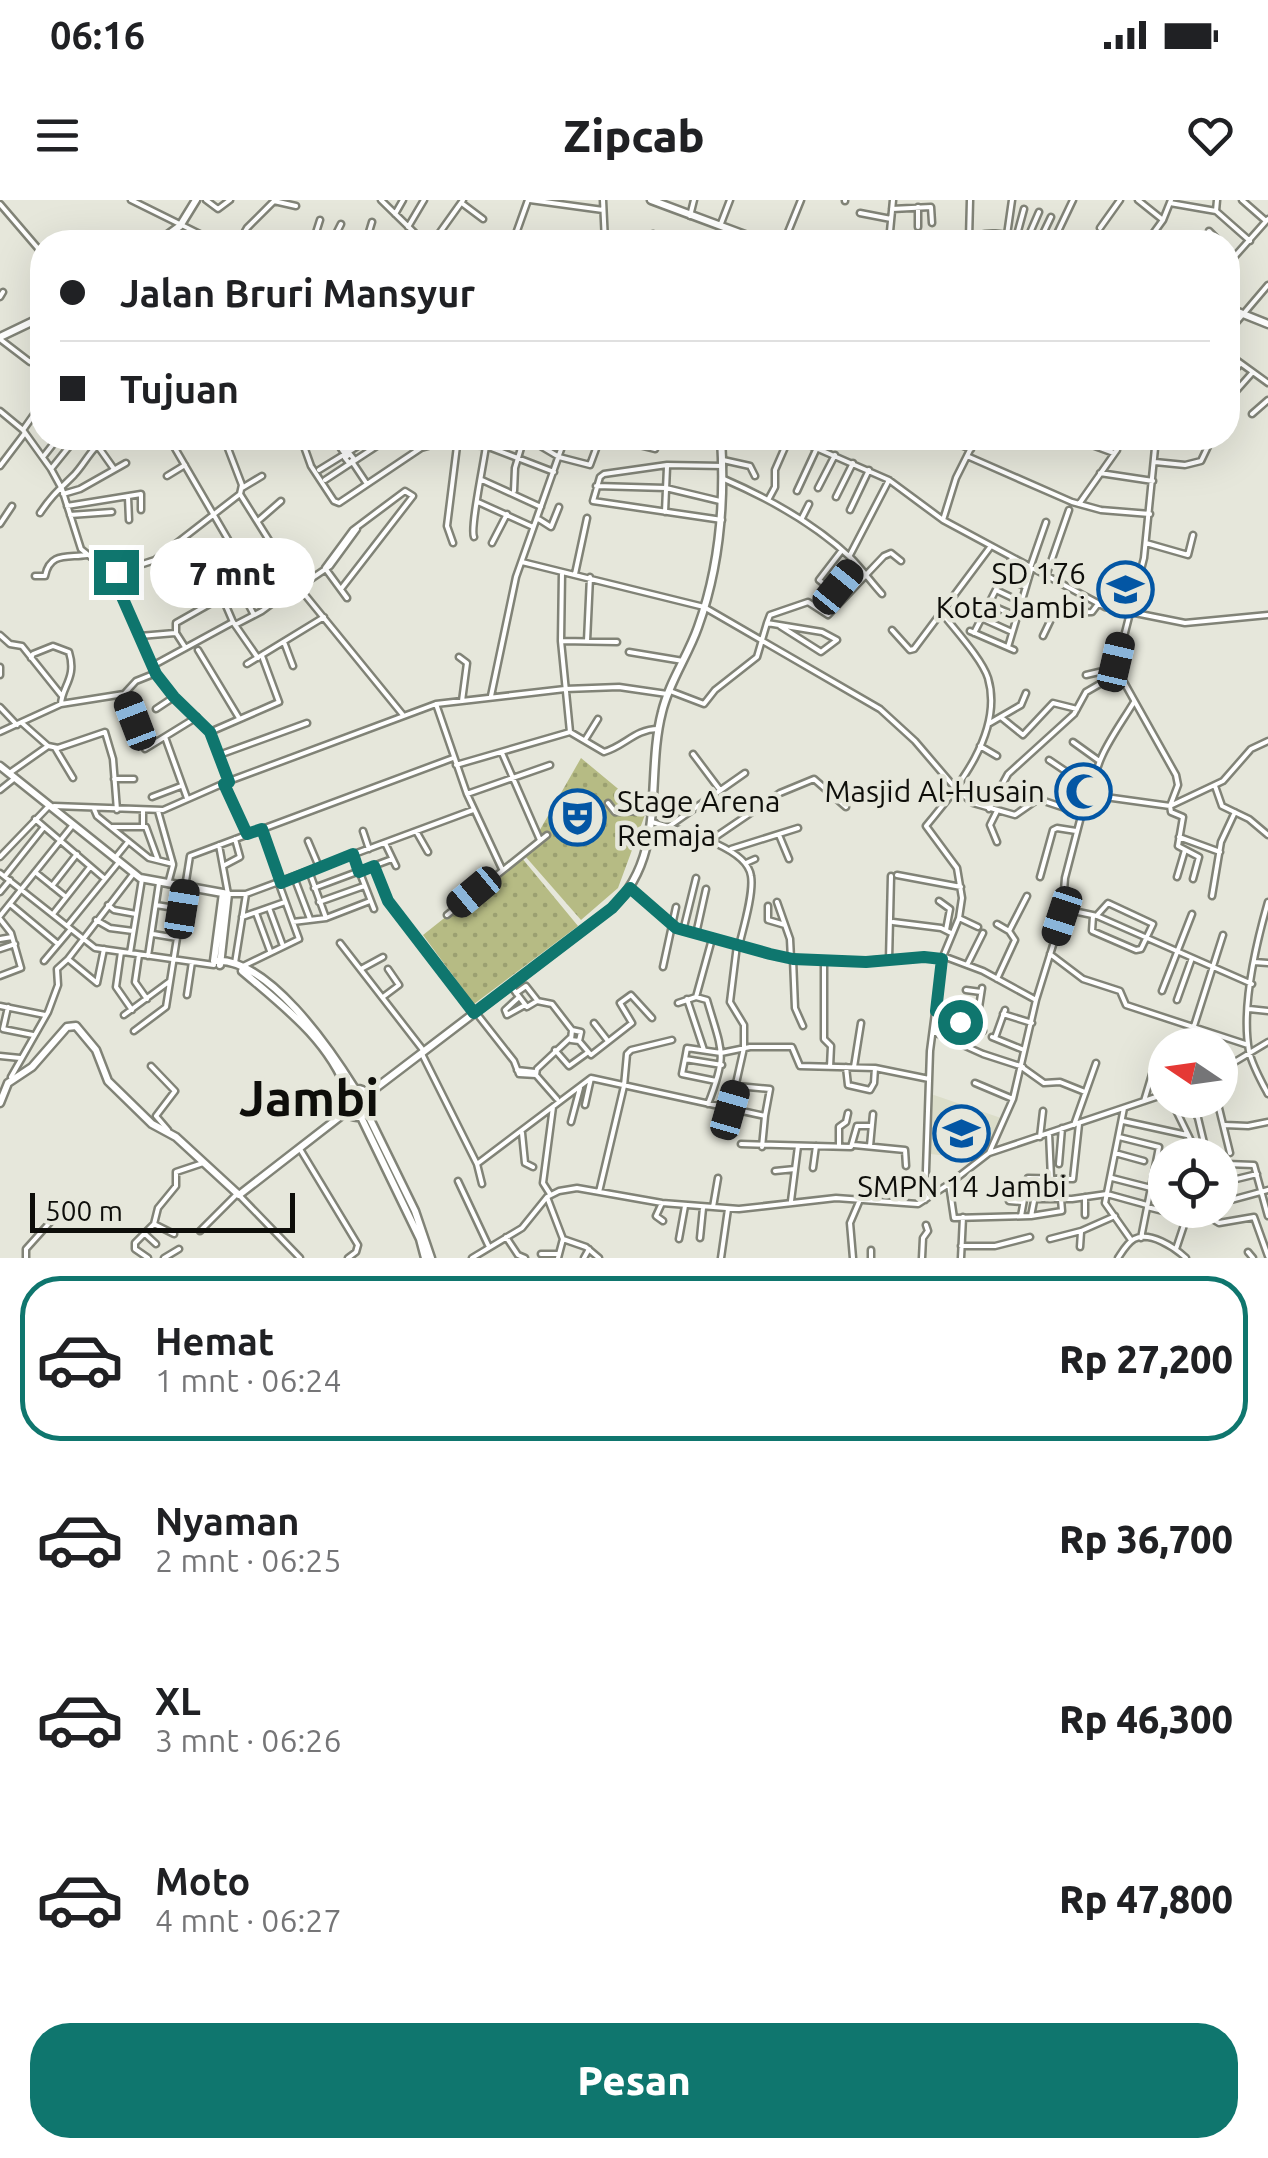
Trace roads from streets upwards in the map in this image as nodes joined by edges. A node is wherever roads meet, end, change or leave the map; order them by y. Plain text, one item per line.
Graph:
1 (131, 200) edge
2 (196, 200) edge
3 (206, 200) edge
4 (230, 200) edge
5 (380, 200) edge
6 (403, 200) edge
7 (424, 200) edge
8 (529, 200) edge
9 (604, 200) edge
10 (652, 200) edge
11 (694, 200) edge
12 (730, 200) edge
13 (800, 200) edge
14 (893, 200) edge
15 (970, 200) edge
16 (1012, 200) edge
17 (1072, 200) edge
18 (1120, 200) edge
19 (1138, 200) edge
20 (1216, 200) edge
21 (1242, 200) edge
22 (462, 201) edge
23 (1170, 202) edge
24 (670, 204) edge
25 (1, 206) edge
26 (296, 206) dead end
27 (918, 207) junction
28 (1024, 208) dead end
29 (892, 209) junction
30 (603, 210) junction
31 (1216, 211) junction
32 (1038, 212) dead end
33 (860, 213) dead end
34 (395, 214) junction
35 (690, 216) junction
36 (1052, 217) dead end
37 (484, 219) dead end
38 (891, 219) junction
39 (320, 220) dead end
40 (1162, 220) junction
41 (1267, 220) edge
42 (372, 222) dead end
43 (932, 223) dead end
44 (340, 224) dead end
45 (180, 226) junction
46 (720, 226) junction
47 (918, 227) dead end
48 (408, 228) junction
49 (1100, 228) dead end
50 (174, 230) edge
51 (189, 230) edge
52 (245, 230) edge
53 (316, 230) edge
54 (337, 230) edge
55 (370, 230) edge
56 (410, 230) edge
57 (441, 230) edge
58 (518, 230) edge
59 (604, 230) edge
60 (731, 230) edge
61 (789, 230) edge
62 (890, 230) edge
63 (967, 230) edge
64 (1012, 230) edge
65 (1015, 230) edge
66 (1031, 230) edge
67 (1045, 230) edge
68 (1058, 230) edge
69 (1155, 230) edge
70 (1238, 230) edge
71 (1240, 232) edge
72 (30, 239) edge
73 (1250, 241) junction
74 (1240, 251) edge
75 (1268, 285) edge
76 (1240, 312) edge
77 (1244, 314) junction
78 (1240, 318) edge
79 (30, 323) edge
80 (1268, 324) edge
81 (0, 338) edge
82 (30, 362) edge
83 (1240, 364) edge
84 (1252, 373) junction
85 (1268, 383) edge
86 (1240, 386) edge
87 (1268, 400) edge
88 (0, 411) edge
89 (1252, 414) dead end
90 (30, 421) edge
91 (24, 431) junction
92 (30, 439) edge
93 (39, 450) edge
94 (49, 450) edge
95 (66, 450) edge
96 (93, 450) edge
97 (101, 450) edge
98 (177, 450) edge
99 (228, 450) edge
100 (306, 450) edge
101 (344, 450) edge
102 (353, 450) edge
103 (371, 450) edge
104 (421, 450) edge
105 (457, 450) edge
106 (488, 450) edge
107 (498, 450) edge
108 (522, 450) edge
109 (547, 450) edge
110 (561, 450) edge
111 (595, 450) edge
112 (722, 450) edge
113 (785, 450) edge
114 (815, 450) edge
115 (821, 450) edge
116 (970, 450) edge
117 (1110, 450) edge
118 (1156, 450) edge
119 (1206, 450) edge
120 (347, 454) junction
121 (835, 456) junction
122 (967, 456) junction
123 (44, 457) junction
124 (519, 457) junction
125 (559, 457) junction
126 (1155, 462) junction
127 (126, 463) dead end
128 (352, 463) junction
129 (723, 463) junction
130 (853, 463) junction
131 (186, 465) junction
132 (667, 465) junction
133 (0, 466) edge
134 (51, 469) junction
135 (114, 469) junction
136 (319, 470) dead end
137 (869, 470) junction
138 (554, 472) junction
139 (1100, 472) junction
140 (167, 476) dead end
141 (262, 476) dead end
142 (755, 476) dead end
143 (724, 479) junction
144 (325, 480) dead end
145 (482, 480) junction
146 (889, 480) junction
147 (1153, 481) junction
148 (367, 484) junction
149 (60, 486) junction
150 (596, 486) junction
151 (666, 488) junction
152 (818, 488) dead end
153 (241, 491) junction
154 (797, 491) dead end
155 (513, 493) junction
156 (63, 494) junction
157 (128, 496) junction
158 (836, 497) dead end
159 (768, 500) junction
160 (281, 501) dead end
161 (724, 501) junction
162 (478, 502) junction
163 (810, 504) dead end
164 (1079, 504) junction
165 (12, 506) dead end
166 (67, 506) junction
167 (384, 506) junction
168 (541, 507) junction
169 (559, 508) dead end
170 (141, 510) dead end
171 (850, 510) dead end
172 (1069, 510) dead end
173 (112, 512) dead end
174 (665, 512) junction
175 (40, 513) dead end
176 (215, 514) junction
177 (507, 514) junction
178 (1150, 514) junction
179 (70, 515) junction
180 (398, 516) junction
181 (536, 518) junction
182 (586, 518) dead end
183 (129, 520) dead end
184 (722, 520) junction
185 (802, 520) junction
186 (943, 520) junction
187 (257, 522) junction
188 (1046, 522) dead end
189 (0, 524) edge
190 (533, 527) junction
191 (1192, 536) dead end
192 (474, 538) dead end
193 (453, 543) dead end
194 (492, 543) dead end
195 (1146, 543) junction
196 (991, 546) junction
197 (842, 550) junction
198 (87, 555) junction
199 (849, 557) junction
200 (1012, 558) junction
201 (902, 561) dead end
202 (522, 562) junction
203 (857, 564) junction
204 (325, 568) junction
205 (1031, 568) junction
206 (562, 571) junction
207 (112, 574) junction
208 (575, 574) junction
209 (35, 576) dead end
210 (1003, 576) junction
211 (1046, 576) junction
212 (590, 577) junction
213 (866, 577) junction
214 (298, 586) junction
215 (1026, 587) junction
216 (342, 589) junction
217 (996, 590) junction
218 (242, 594) dead end
219 (882, 594) dead end
220 (223, 597) junction
221 (347, 598) dead end
222 (1022, 602) junction
223 (988, 604) junction
224 (1098, 604) junction
225 (704, 606) junction
226 (942, 613) junction
227 (1127, 613) junction
228 (1268, 614) edge
229 (254, 616) junction
230 (324, 616) junction
231 (1017, 616) junction
232 (981, 618) junction
233 (234, 623) junction
234 (767, 623) junction
235 (780, 626) junction
236 (892, 630) dead end
237 (1012, 632) junction
238 (176, 633) junction
239 (0, 635) edge
240 (140, 636) junction
241 (1042, 636) dead end
242 (562, 641) junction
243 (587, 641) junction
244 (764, 641) junction
245 (284, 642) junction
246 (617, 642) dead end
247 (185, 647) junction
248 (1008, 647) junction
249 (198, 650) dead end
250 (1014, 650) dead end
251 (630, 652) dead end
252 (260, 657) junction
253 (459, 657) dead end
254 (31, 658) junction
255 (683, 661) junction
256 (247, 664) dead end
257 (153, 665) junction
258 (293, 666) dead end
259 (0, 667) edge
260 (1116, 671) junction
261 (0, 674) edge
262 (156, 674) junction
263 (1086, 675) dead end
264 (565, 689) junction
265 (668, 692) junction
266 (1026, 692) dead end
267 (124, 694) junction
268 (62, 696) junction
269 (161, 696) dead end
270 (174, 697) junction
271 (490, 697) junction
272 (462, 701) junction
273 (1134, 702) junction
274 (166, 703) junction
275 (62, 704) junction
276 (436, 704) junction
277 (0, 706) edge
278 (1076, 708) junction
279 (156, 710) dead end
280 (404, 716) junction
281 (196, 717) junction
282 (239, 718) junction
283 (1002, 718) junction
284 (598, 719) dead end
285 (135, 721) dead end
286 (307, 723) dead end
287 (990, 723) junction
288 (20, 724) junction
289 (658, 729) junction
290 (0, 732) edge
291 (210, 732) junction
292 (570, 732) junction
293 (165, 737) junction
294 (584, 741) junction
295 (1073, 742) dead end
296 (1266, 743) edge
297 (979, 745) junction
298 (48, 746) junction
299 (55, 748) junction
300 (145, 749) dead end
301 (502, 753) junction
302 (693, 754) dead end
303 (219, 755) junction
304 (998, 756) dead end
305 (1049, 760) dead end
306 (1098, 760) junction
307 (454, 761) junction
308 (550, 764) dead end
309 (0, 766) edge
310 (744, 773) dead end
311 (13, 775) junction
312 (73, 778) dead end
313 (114, 779) junction
314 (134, 779) dead end
315 (510, 779) junction
316 (227, 783) junction
317 (181, 786) junction
318 (1215, 786) junction
319 (956, 789) junction
320 (1092, 789) junction
321 (0, 790) edge
322 (721, 790) junction
323 (467, 794) junction
324 (1093, 796) junction
325 (152, 797) dead end
326 (187, 798) junction
327 (608, 802) dead end
328 (52, 805) junction
329 (1170, 806) junction
330 (846, 808) dead end
331 (989, 809) junction
332 (94, 810) junction
333 (116, 810) junction
334 (473, 810) junction
335 (654, 810) junction
336 (143, 811) junction
337 (158, 811) junction
338 (997, 811) junction
339 (1235, 812) junction
340 (1080, 813) junction
341 (34, 820) junction
342 (652, 822) junction
343 (74, 824) junction
344 (44, 827) junction
345 (111, 827) junction
346 (144, 827) junction
347 (668, 827) junction
348 (164, 828) junction
349 (798, 828) dead end
350 (262, 829) junction
351 (416, 830) junction
352 (1076, 831) junction
353 (363, 832) dead end
354 (247, 834) junction
355 (778, 834) junction
356 (1268, 834) edge
357 (547, 835) dead end
358 (1179, 838) junction
359 (236, 839) junction
360 (60, 840) junction
361 (540, 840) junction
362 (128, 841) junction
363 (308, 841) dead end
364 (385, 842) junction
365 (708, 842) junction
366 (997, 842) dead end
367 (219, 846) junction
368 (369, 848) junction
369 (732, 849) junction
370 (1186, 850) junction
371 (428, 852) dead end
372 (1220, 852) junction
373 (77, 854) junction
374 (353, 854) junction
375 (0, 856) edge
376 (392, 858) junction
377 (789, 858) dead end
378 (755, 859) dead end
379 (117, 860) junction
380 (158, 860) junction
381 (173, 864) junction
382 (746, 864) junction
383 (91, 866) junction
384 (223, 866) junction
385 (374, 866) junction
386 (396, 866) dead end
387 (318, 868) junction
388 (502, 869) junction
389 (309, 871) junction
390 (36, 872) junction
391 (359, 872) junction
392 (134, 873) junction
393 (5, 876) edge
394 (294, 877) junction
395 (1040, 877) dead end
396 (1178, 877) dead end
397 (106, 878) junction
398 (696, 878) dead end
399 (142, 879) junction
400 (1193, 879) dead end
401 (280, 883) junction
402 (164, 884) junction
403 (52, 886) junction
404 (364, 886) junction
405 (186, 887) junction
406 (961, 887) junction
407 (314, 888) junction
408 (630, 888) junction
409 (21, 890) junction
410 (706, 890) dead end
411 (0, 892) edge
412 (225, 892) junction
413 (246, 894) junction
414 (1028, 896) dead end
415 (1212, 896) dead end
416 (66, 898) junction
417 (370, 901) junction
418 (286, 902) junction
419 (320, 902) junction
420 (777, 902) dead end
421 (939, 902) dead end
422 (1268, 902) edge
423 (10, 904) junction
424 (156, 905) junction
425 (108, 906) junction
426 (768, 906) dead end
427 (676, 907) dead end
428 (269, 908) junction
429 (182, 909) junction
430 (374, 909) dead end
431 (1064, 909) junction
432 (256, 913) junction
433 (53, 914) junction
434 (136, 914) junction
435 (1192, 914) dead end
436 (447, 916) dead end
437 (1095, 916) junction
438 (0, 917) edge
439 (242, 917) junction
440 (326, 918) junction
441 (959, 918) junction
442 (310, 919) junction
443 (96, 920) junction
444 (293, 922) junction
445 (893, 922) dead end
446 (997, 924) dead end
447 (671, 925) junction
448 (785, 926) junction
449 (978, 927) dead end
450 (69, 928) junction
451 (683, 930) junction
452 (1009, 930) junction
453 (948, 931) junction
454 (134, 932) junction
455 (983, 933) dead end
456 (151, 934) junction
457 (696, 934) junction
458 (1223, 935) dead end
459 (12, 937) junction
460 (1148, 937) junction
461 (0, 938) edge
462 (178, 938) junction
463 (83, 939) junction
464 (712, 939) junction
465 (340, 943) dead end
466 (15, 944) junction
467 (58, 944) junction
468 (284, 946) junction
469 (738, 946) junction
470 (0, 949) edge
471 (104, 949) junction
472 (1178, 951) junction
473 (121, 952) junction
474 (270, 952) junction
475 (130, 953) junction
476 (139, 954) junction
477 (1050, 954) junction
478 (148, 956) junction
479 (383, 956) dead end
480 (943, 958) junction
481 (1192, 958) junction
482 (68, 959) junction
483 (792, 959) junction
484 (174, 960) junction
485 (824, 960) junction
486 (889, 960) junction
487 (44, 962) dead end
488 (192, 962) junction
489 (1254, 962) junction
490 (215, 963) junction
491 (1268, 963) edge
492 (967, 965) junction
493 (663, 966) dead end
494 (1212, 966) junction
495 (242, 969) junction
496 (388, 969) dead end
497 (361, 970) junction
498 (0, 976) edge
499 (997, 979) junction
500 (170, 981) junction
501 (1252, 984) junction
502 (510, 985) junction
503 (966, 990) dead end
504 (1162, 991) dead end
505 (187, 995) dead end
506 (517, 997) junction
507 (696, 997) junction
508 (382, 998) junction
509 (146, 999) junction
510 (688, 999) junction
511 (1036, 1000) junction
512 (1177, 1000) dead end
513 (537, 1001) junction
514 (678, 1003) dead end
515 (0, 1006) edge
516 (8, 1006) junction
517 (523, 1007) junction
518 (979, 1009) junction
519 (1249, 1009) junction
520 (132, 1010) junction
521 (1268, 1010) edge
522 (936, 1011) junction
523 (474, 1013) junction
524 (45, 1014) junction
525 (124, 1016) dead end
526 (652, 1018) dead end
527 (594, 1022) dead end
528 (960, 1022) junction
529 (862, 1023) dead end
530 (1032, 1023) junction
531 (803, 1026) dead end
532 (976, 1027) junction
533 (1194, 1028) joint
534 (572, 1030) junction
535 (983, 1031) dead end
536 (134, 1032) dead end
537 (933, 1032) junction
538 (33, 1034) junction
539 (570, 1038) junction
540 (578, 1040) junction
541 (672, 1040) dead end
542 (608, 1041) junction
543 (1238, 1042) edge
544 (1268, 1042) edge
545 (1248, 1045) junction
546 (744, 1048) junction
547 (555, 1050) junction
548 (704, 1050) junction
549 (1026, 1051) junction
550 (423, 1053) junction
551 (587, 1053) junction
552 (723, 1053) junction
553 (1250, 1055) junction
554 (0, 1056) edge
555 (20, 1058) junction
556 (685, 1059) junction
557 (1238, 1061) edge
558 (1096, 1063) dead end
559 (151, 1066) dead end
560 (722, 1066) junction
561 (830, 1066) junction
562 (846, 1067) junction
563 (854, 1067) junction
564 (1023, 1067) junction
565 (875, 1068) junction
566 (535, 1073) junction
567 (591, 1078) junction
568 (929, 1079) junction
569 (717, 1081) junction
570 (6, 1082) edge
571 (974, 1083) dead end
572 (581, 1085) junction
573 (624, 1086) junction
574 (737, 1086) junction
575 (1148, 1087) edge
576 (352, 1091) junction
577 (1085, 1092) junction
578 (1268, 1093) edge
579 (368, 1094) junction
580 (557, 1098) dead end
581 (1013, 1098) junction
582 (1148, 1099) edge
583 (1144, 1100) junction
584 (0, 1103) edge
585 (708, 1104) junction
586 (584, 1105) dead end
587 (553, 1107) junction
588 (1124, 1108) junction
589 (730, 1110) junction
590 (346, 1112) junction
591 (848, 1112) dead end
592 (1043, 1112) dead end
593 (872, 1114) dead end
594 (364, 1115) junction
595 (765, 1116) junction
596 (1179, 1118) edge
597 (1197, 1118) edge
598 (1223, 1118) edge
599 (539, 1119) junction
600 (1122, 1121) junction
601 (571, 1122) dead end
602 (1199, 1122) junction
603 (1268, 1122) edge
604 (1225, 1124) junction
605 (550, 1125) junction
606 (1076, 1125) junction
607 (871, 1126) junction
608 (1183, 1127) junction
609 (1062, 1128) junction
610 (171, 1133) junction
611 (522, 1133) junction
612 (1049, 1133) junction
613 (1187, 1136) joint
614 (1040, 1137) junction
615 (1119, 1137) junction
616 (1204, 1138) edge
617 (1227, 1138) edge
618 (1148, 1143) edge
619 (741, 1144) dead end
620 (798, 1146) junction
621 (816, 1146) junction
622 (838, 1146) junction
623 (854, 1146) junction
624 (870, 1146) junction
625 (762, 1147) junction
626 (300, 1149) junction
627 (990, 1153) junction
628 (1115, 1153) junction
629 (1144, 1161) dead end
630 (203, 1163) junction
631 (478, 1164) junction
632 (1059, 1164) dead end
633 (1238, 1164) edge
634 (906, 1166) dead end
635 (532, 1167) dead end
636 (813, 1168) dead end
637 (795, 1169) junction
638 (775, 1171) dead end
639 (1257, 1174) junction
640 (1238, 1177) edge
641 (718, 1178) dead end
642 (1051, 1178) junction
643 (1110, 1178) junction
644 (458, 1180) dead end
645 (482, 1184) dead end
646 (949, 1184) junction
647 (1148, 1188) edge
648 (1036, 1191) dead end
649 (1265, 1191) edge
650 (600, 1192) junction
651 (1106, 1194) junction
652 (238, 1195) junction
653 (549, 1196) junction
654 (1085, 1197) junction
655 (1238, 1198) edge
656 (1034, 1199) junction
657 (1061, 1199) junction
658 (925, 1200) junction
659 (1009, 1200) dead end
660 (859, 1202) junction
661 (1022, 1202) junction
662 (1148, 1202) edge
663 (662, 1203) junction
664 (791, 1203) junction
665 (684, 1206) junction
666 (1147, 1206) junction
667 (703, 1207) junction
668 (713, 1208) junction
669 (728, 1210) junction
670 (1085, 1215) dead end
671 (1021, 1216) junction
672 (1031, 1216) junction
673 (1115, 1216) junction
674 (1268, 1216) edge
675 (963, 1217) junction
676 (54, 1219) dead end
677 (663, 1220) dead end
678 (1238, 1220) edge
679 (154, 1224) junction
680 (926, 1225) dead end
681 (1183, 1228) edge
682 (200, 1231) dead end
683 (1080, 1231) junction
684 (144, 1233) junction
685 (174, 1234) dead end
686 (506, 1237) junction
687 (1030, 1237) dead end
688 (680, 1238) dead end
689 (700, 1238) dead end
690 (1140, 1238) junction
691 (563, 1239) junction
692 (1050, 1239) dead end
693 (1131, 1240) junction
694 (156, 1244) dead end
695 (961, 1246) junction
696 (489, 1247) junction
697 (1080, 1247) dead end
698 (178, 1249) dead end
699 (589, 1249) junction
700 (1176, 1249) junction
701 (871, 1250) dead end
702 (1248, 1252) dead end
703 (541, 1254) dead end
704 (558, 1256) edge
705 (1268, 1256) edge
706 (26, 1258) edge
707 (148, 1258) edge
708 (164, 1258) edge
709 (300, 1258) edge
710 (348, 1258) edge
711 (428, 1258) edge
712 (473, 1258) edge
713 (525, 1258) edge
714 (584, 1258) edge
715 (599, 1258) edge
716 (720, 1258) edge
717 (853, 1258) edge
718 (871, 1258) edge
719 (922, 1258) edge
720 (960, 1258) edge
721 (1118, 1258) edge
722 (1186, 1258) edge
723 (1253, 1258) edge

1 - 45 street
2 - 45 street
3 - 4 street
5 - 34 street
6 - 34 street
7 - 48 street
8 - 30 street
8 - 58 street
9 - 30 street
10 - 24 street
11 - 35 street
12 - 46 street
13 - 61 street
14 - 29 street
15 - 63 street
16 - 64 street
17 - 68 street
18 - 49 street
19 - 40 street
20 - 31 street
21 - 41 street
22 - 37 street
22 - 57 street
23 - 31 street
23 - 40 street
24 - 35 street
25 - 72 street
26 - 52 street
27 - 29 street
27 - 43 street
27 - 47 street
28 - 65 street
29 - 38 street
30 - 59 street
31 - 70 street
32 - 66 street
33 - 38 street
34 - 48 street
35 - 46 street
36 - 67 street
38 - 62 street
39 - 53 street
40 - 69 street
41 - 73 street
42 - 55 street
44 - 54 street
45 - 50 street
45 - 51 street
46 - 60 street
48 - 56 street
71 - 73 street
73 - 74 street
75 - 77 street
76 - 77 street
77 - 78 street
77 - 80 street
79 - 81 street
81 - 82 street
83 - 84 street
84 - 85 street
84 - 86 street
87 - 89 street
88 - 91 street
90 - 91 street
91 - 92 street
91 - 133 street
93 - 123 street
94 - 123 street
95 - 134 street
96 - 149 street
97 - 135 street
98 - 131 street
99 - 153 street
100 - 148 street
101 - 120 street
102 - 120 street
103 - 128 street
104 - 148 street
105 - 193 street
106 - 145 street
107 - 124 street
108 - 124 street
109 - 125 street
110 - 125 street
111 - 125 street
112 - 129 street
113 - 159 street
114 - 154 street
115 - 121 street
116 - 122 street
117 - 139 street
118 - 126 street
119 - 126 street
120 - 128 street
120 - 136 street
121 - 130 street
121 - 152 street
122 - 164 street
122 - 186 street
123 - 134 street
124 - 138 street
124 - 155 street
125 - 138 street
126 - 147 street
127 - 135 street
128 - 144 street
128 - 148 street
129 - 132 street
129 - 142 street
129 - 143 street
130 - 137 street
130 - 158 street
131 - 140 street
131 - 176 street
132 - 150 street
132 - 151 street
134 - 149 street
135 - 156 street
137 - 146 street
137 - 171 street
138 - 168 street
139 - 147 street
139 - 164 street
141 - 153 street
143 - 159 street
143 - 161 street
145 - 155 street
145 - 162 street
146 - 186 street
146 - 199 street
147 - 178 street
149 - 156 street
149 - 175 street
150 - 151 street
150 - 174 street
151 - 161 street
151 - 174 street
153 - 176 street
153 - 187 street
155 - 168 street
156 - 166 street
157 - 166 street
157 - 170 street
157 - 183 street
159 - 185 street
160 - 187 street
161 - 184 street
162 - 177 street
162 - 192 street
163 - 185 street
164 - 178 street
165 - 189 street
166 - 179 street
167 - 180 street
167 - 180 street
167 - 204 street
168 - 181 street
169 - 181 street
172 - 211 street
173 - 179 street
174 - 184 street
176 - 207 street
176 - 220 street
177 - 190 street
177 - 194 street
178 - 195 street
179 - 198 street
180 - 216 street
181 - 190 street
182 - 208 street
184 - 225 street
185 - 197 street
186 - 196 street
187 - 214 street
188 - 205 street
190 - 202 street
191 - 195 street
195 - 227 street
196 - 200 street
196 - 226 street
197 - 199 street
197 - 203 street
198 - 207 street
198 - 209 street
199 - 203 street
200 - 205 street
200 - 210 street
201 - 213 street
202 - 206 street
202 - 271 street
203 - 213 street
204 - 214 street
204 - 216 street
205 - 211 street
205 - 215 street
206 - 208 street
206 - 242 street
207 - 240 street
208 - 212 street
210 - 215 street
210 - 217 street
211 - 224 street
212 - 225 street
212 - 243 street
213 - 219 street
213 - 234 street
214 - 229 street
214 - 230 street
215 - 222 street
216 - 221 street
217 - 222 street
217 - 223 street
218 - 229 street
220 - 233 street
220 - 238 street
222 - 231 street
223 - 231 street
223 - 232 street
224 - 227 street
224 - 241 street
225 - 244 street
225 - 255 street
226 - 236 street
226 - 287 street
227 - 228 street
227 - 260 street
229 - 233 street
230 - 245 street
230 - 280 street
231 - 237 street
232 - 237 street
232 - 248 street
233 - 247 street
233 - 252 street
234 - 235 street
234 - 244 street
235 - 235 street
237 - 248 street
238 - 240 street
238 - 247 street
239 - 254 street
240 - 257 street
242 - 243 street
242 - 264 street
243 - 246 street
244 - 265 street
244 - 319 street
245 - 252 street
245 - 258 street
247 - 257 street
248 - 250 street
249 - 282 street
251 - 255 street
252 - 256 street
252 - 282 street
253 - 272 street
254 - 268 street
254 - 268 street
255 - 265 street
257 - 262 street
259 - 261 street
260 - 263 street
260 - 273 street
260 - 278 street
262 - 267 street
262 - 270 street
264 - 265 street
264 - 271 street
264 - 292 street
265 - 289 street
266 - 283 street
267 - 275 street
267 - 285 street
268 - 275 street
269 - 274 street
270 - 274 street
270 - 281 street
271 - 272 street
272 - 276 street
273 - 306 street
273 - 329 street
274 - 279 street
275 - 288 street
276 - 280 street
276 - 307 street
277 - 288 street
278 - 283 street
278 - 331 street
280 - 316 street
281 - 291 street
281 - 293 street
282 - 291 street
283 - 287 street
284 - 294 street
286 - 303 street
287 - 297 street
288 - 290 street
288 - 298 street
289 - 294 street
289 - 335 street
291 - 303 street
292 - 294 street
292 - 301 street
293 - 300 street
293 - 317 street
295 - 306 street
296 - 318 street
297 - 304 street
297 - 319 street
298 - 299 street
298 - 311 street
299 - 312 street
299 - 313 street
301 - 307 street
301 - 315 street
302 - 322 street
303 - 316 street
305 - 320 street
306 - 320 street
307 - 323 street
307 - 350 street
308 - 315 street
309 - 311 street
310 - 322 street
311 - 321 street
311 - 328 street
313 - 314 street
313 - 333 street
315 - 323 street
315 - 361 street
316 - 326 street
316 - 354 street
317 - 325 street
317 - 326 street
318 - 329 street
318 - 339 street
319 - 331 street
319 - 406 street
320 - 324 street
322 - 347 street
323 - 334 street
324 - 329 street
324 - 340 street
326 - 337 street
327 - 335 street
328 - 332 street
328 - 341 street
328 - 343 street
329 - 358 street
330 - 365 street
331 - 338 street
332 - 333 street
332 - 345 street
333 - 336 street
334 - 351 street
334 - 388 street
335 - 342 street
336 - 337 street
336 - 346 street
337 - 348 street
338 - 340 street
338 - 366 street
339 - 356 street
339 - 372 street
340 - 352 street
341 - 344 street
341 - 375 street
342 - 347 street
342 - 408 street
343 - 360 street
343 - 379 street
344 - 360 street
344 - 393 street
345 - 346 street
345 - 362 street
346 - 348 street
346 - 380 street
347 - 365 street
348 - 381 street
349 - 355 street
350 - 354 street
350 - 401 street
351 - 364 street
351 - 371 street
352 - 395 street
352 - 431 street
353 - 368 street
354 - 359 street
355 - 369 street
355 - 377 street
357 - 361 street
358 - 370 street
358 - 372 street
359 - 367 street
359 - 384 street
360 - 373 street
360 - 390 street
361 - 388 street
362 - 379 street
362 - 380 street
363 - 387 street
364 - 368 street
364 - 376 street
365 - 369 street
367 - 384 street
367 - 405 street
368 - 374 street
369 - 382 street
370 - 396 street
370 - 400 street
372 - 415 street
373 - 383 street
373 - 403 street
374 - 387 street
374 - 391 street
376 - 385 street
376 - 386 street
378 - 382 street
379 - 392 street
379 - 397 street
380 - 381 street
381 - 402 street
382 - 469 street
383 - 397 street
383 - 416 street
384 - 412 street
385 - 391 street
385 - 523 street
387 - 389 street
388 - 436 street
389 - 394 street
389 - 407 street
390 - 403 street
390 - 409 street
391 - 404 street
391 - 407 street
392 - 399 street
392 - 425 street
393 - 409 street
393 - 411 street
394 - 401 street
394 - 442 street
397 - 450 street
398 - 451 street
399 - 402 street
399 - 434 street
401 - 413 street
401 - 418 street
402 - 405 street
402 - 424 street
403 - 416 street
404 - 417 street
404 - 419 street
405 - 412 street
405 - 429 street
406 - 441 street
406 - 486 street
407 - 419 street
408 - 447 street
408 - 502 street
409 - 423 street
409 - 433 street
410 - 457 street
412 - 413 street
412 - 490 street
413 - 439 street
414 - 452 street
416 - 433 street
417 - 430 street
417 - 440 street
418 - 428 street
418 - 444 street
419 - 440 street
420 - 448 street
421 - 453 street
422 - 489 street
423 - 438 street
423 - 467 street
424 - 429 street
424 - 456 street
425 - 434 street
425 - 443 street
426 - 448 street
427 - 447 street
428 - 432 street
428 - 468 street
429 - 462 street
431 - 437 street
431 - 477 street
432 - 439 street
432 - 474 street
433 - 450 street
434 - 454 street
435 - 472 street
437 - 460 street
437 - 460 street
437 - 460 street
438 - 459 street
439 - 495 street
440 - 442 street
441 - 449 street
441 - 453 street
442 - 444 street
443 - 454 street
443 - 463 street
444 - 468 street
445 - 453 street
446 - 452 street
447 - 451 street
447 - 493 street
448 - 483 street
450 - 463 street
450 - 467 street
451 - 457 street
452 - 499 street
453 - 480 street
454 - 475 street
455 - 492 street
456 - 462 street
456 - 478 street
457 - 464 street
458 - 494 street
459 - 461 street
459 - 466 street
460 - 472 street
462 - 484 street
463 - 471 street
463 - 482 street
464 - 469 street
464 - 507 street
465 - 497 street
466 - 470 street
466 - 498 street
467 - 487 street
468 - 474 street
469 - 483 street
469 - 546 street
471 - 473 street
471 - 482 street
472 - 481 street
472 - 504 street
473 - 475 street
473 - 520 street
474 - 495 street
475 - 476 street
476 - 478 street
476 - 509 street
477 - 511 street
477 - 533 street
478 - 484 street
479 - 497 street
480 - 486 street
480 - 492 street
480 - 522 street
481 - 494 street
481 - 512 street
482 - 524 street
483 - 485 street
483 - 531 street
484 - 488 street
484 - 500 street
485 - 486 street
485 - 561 street
488 - 490 street
488 - 505 street
489 - 491 street
489 - 501 street
490 - 495 street
492 - 499 street
494 - 501 street
494 - 533 street
495 - 576 street
496 - 508 street
497 - 508 street
499 - 511 street
500 - 509 street
500 - 536 street
501 - 519 street
502 - 506 street
502 - 523 street
503 - 518 street
506 - 513 street
506 - 517 street
506 - 517 street
507 - 510 street
507 - 552 street
508 - 550 street
509 - 520 street
510 - 514 street
510 - 548 street
511 - 530 street
513 - 517 street
513 - 534 street
515 - 516 street
516 - 524 street
516 - 538 street
518 - 528 street
518 - 532 street
519 - 521 street
519 - 545 street
520 - 525 street
522 - 528 street
522 - 537 street
523 - 550 street
523 - 566 street
524 - 538 street
526 - 542 street
527 - 542 street
528 - 532 street
529 - 563 street
530 - 549 street
530 - 549 street
532 - 535 street
534 - 539 street
534 - 540 street
537 - 564 street
537 - 568 street
538 - 555 street
539 - 540 street
539 - 547 street
540 - 551 street
541 - 573 street
542 - 551 street
543 - 545 street
544 - 553 street
545 - 553 street
546 - 552 street
546 - 561 street
546 - 574 street
547 - 551 street
547 - 566 street
548 - 552 street
548 - 556 street
549 - 564 street
550 - 579 street
550 - 631 street
552 - 560 street
553 - 557 street
553 - 578 street
554 - 555 street
555 - 570 street
556 - 560 street
556 - 569 street
558 - 577 street
559 - 610 street
560 - 569 street
561 - 562 street
562 - 563 street
562 - 565 street
563 - 565 street
564 - 577 street
564 - 581 street
565 - 568 street
566 - 580 street
567 - 572 street
567 - 573 street
567 - 586 street
568 - 658 street
569 - 585 street
570 - 584 street
570 - 610 street
571 - 581 street
572 - 587 street
572 - 601 street
573 - 585 street
573 - 650 street
574 - 589 street
574 - 595 street
575 - 583 street
576 - 579 street
576 - 590 street
577 - 606 street
579 - 594 street
581 - 627 street
582 - 583 street
583 - 588 street
585 - 589 street
587 - 599 street
587 - 605 street
588 - 600 street
588 - 606 street
589 - 595 street
590 - 594 street
590 - 626 street
591 - 622 street
592 - 614 street
593 - 607 street
594 - 711 street
595 - 625 street
596 - 608 street
597 - 602 street
598 - 604 street
599 - 605 street
599 - 611 street
600 - 613 street
600 - 615 street
602 - 608 street
602 - 616 street
603 - 604 street
604 - 617 street
605 - 653 street
606 - 609 street
606 - 642 street
607 - 623 street
607 - 624 street
608 - 613 street
609 - 612 street
609 - 632 street
610 - 630 street
611 - 631 street
611 - 635 street
612 - 614 street
612 - 642 street
614 - 627 street
615 - 618 street
615 - 628 street
619 - 625 street
620 - 621 street
620 - 625 street
620 - 637 street
621 - 622 street
621 - 636 street
622 - 623 street
623 - 624 street
624 - 634 street
626 - 652 street
626 - 710 street
627 - 646 street
628 - 629 street
628 - 643 street
630 - 652 street
630 - 679 street
631 - 645 street
633 - 639 street
637 - 638 street
637 - 664 street
639 - 640 street
639 - 649 street
641 - 668 street
642 - 661 street
643 - 647 street
643 - 651 street
644 - 696 street
646 - 658 street
646 - 675 street
648 - 656 street
649 - 655 street
649 - 674 street
650 - 653 street
650 - 663 street
651 - 654 street
651 - 666 street
651 - 673 street
652 - 682 street
652 - 709 street
653 - 686 street
653 - 691 street
654 - 657 street
654 - 670 street
656 - 657 street
656 - 672 street
657 - 672 street
658 - 660 street
659 - 661 street
660 - 664 street
660 - 717 street
661 - 671 street
662 - 666 street
663 - 665 street
663 - 677 street
664 - 669 street
665 - 667 street
665 - 688 street
666 - 690 street
667 - 668 street
667 - 689 street
668 - 669 street
669 - 716 street
671 - 672 street
671 - 675 street
673 - 683 street
673 - 693 street
675 - 695 street
676 - 706 street
678 - 705 street
679 - 684 street
679 - 685 street
680 - 719 street
681 - 700 street
683 - 692 street
683 - 697 street
684 - 694 street
684 - 707 street
686 - 696 street
686 - 713 street
687 - 695 street
690 - 693 street
690 - 700 street
691 - 699 street
691 - 704 street
693 - 721 street
695 - 720 street
696 - 712 street
698 - 708 street
699 - 714 street
699 - 715 street
700 - 722 street
701 - 718 street
702 - 723 street
703 - 704 street

